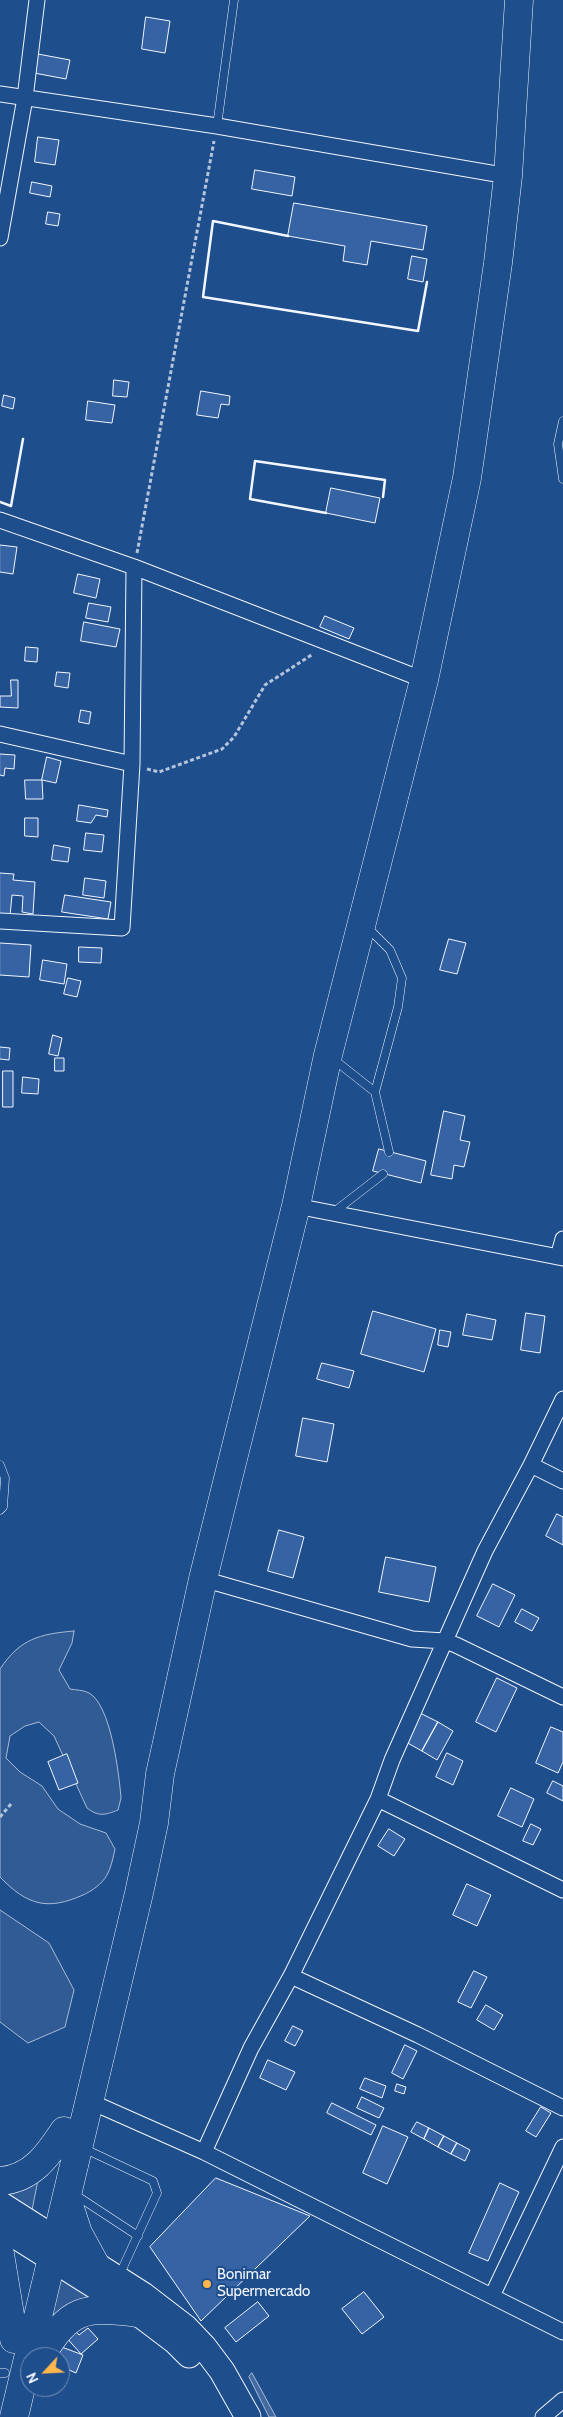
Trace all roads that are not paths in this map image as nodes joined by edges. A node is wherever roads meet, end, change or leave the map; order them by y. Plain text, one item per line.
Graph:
1 (37, 0) edge
2 (234, 0) edge
3 (519, 0) edge
4 (0, 94) edge
5 (25, 98) junction
6 (217, 126) junction
7 (508, 176) junction
8 (0, 238) edge
9 (563, 421) edge
10 (563, 479) edge
11 (0, 520) edge
12 (134, 567) junction
13 (424, 680) junction
14 (0, 734) edge
15 (132, 764) junction
16 (0, 921) edge
17 (364, 924) junction
18 (328, 1055) junction
19 (375, 1092) junction
20 (389, 1152) dead end
21 (383, 1174) dead end
22 (296, 1206) junction
23 (334, 1212) junction
24 (563, 1239) edge
25 (560, 1257) edge
26 (563, 1399) edge
27 (0, 1465) edge
28 (531, 1465) junction
29 (563, 1481) edge
30 (0, 1510) edge
31 (203, 1580) junction
32 (444, 1641) junction
33 (563, 1697) edge
34 (160, 1774) junction
35 (378, 1799) junction
36 (563, 1890) edge
37 (291, 1976) junction
38 (90, 2101) junction
39 (563, 2108) edge
40 (72, 2138) junction
41 (563, 2147) edge
42 (204, 2152) junction
43 (0, 2182) edge
44 (68, 2195) junction
45 (0, 2204) edge
46 (0, 2226) edge
47 (138, 2236) junction
48 (46, 2245) junction
49 (0, 2256) edge
50 (107, 2273) junction
51 (492, 2296) junction
52 (138, 2314) junction
53 (563, 2332) edge
54 (14, 2339) junction
55 (46, 2347) edge
56 (11, 2381) edge
57 (563, 2400) edge
58 (14, 2417) edge
59 (231, 2417) edge
60 (248, 2417) edge
61 (543, 2417) edge

1 - 5 street
2 - 6 lane
3 - 7 highway
4 - 5 street
5 - 6 street
5 - 8 street
6 - 7 street
7 - 13 highway
9 - 10 lane
11 - 12 street
12 - 13 street
12 - 15 street
13 - 17 highway
14 - 15 street
15 - 16 street
17 - 18 highway
17 - 19 lane
18 - 19 lane
18 - 22 highway
19 - 20 lane
21 - 23 lane
22 - 23 street
22 - 31 highway
23 - 25 street
24 - 25 street
26 - 28 street
27 - 30 lane
28 - 29 street
28 - 32 street
31 - 32 street
31 - 34 highway
32 - 33 street
32 - 35 street
34 - 38 highway
34 - 40 highway
35 - 36 street
35 - 37 street
37 - 39 street
37 - 42 street
38 - 40 highway
38 - 42 street
40 - 43 highway
40 - 44 highway
40 - 47 lane
40 - 48 highway
41 - 51 street
42 - 51 street
44 - 47 lane
44 - 48 highway
44 - 50 highway
45 - 48 main road
46 - 48 main road
47 - 50 lane
48 - 50 main road
48 - 52 main road
48 - 54 highway
48 - 56 highway
49 - 54 highway
50 - 60 main road
51 - 53 street
52 - 55 highway
52 - 59 main road
54 - 56 highway
56 - 58 highway
57 - 61 street

